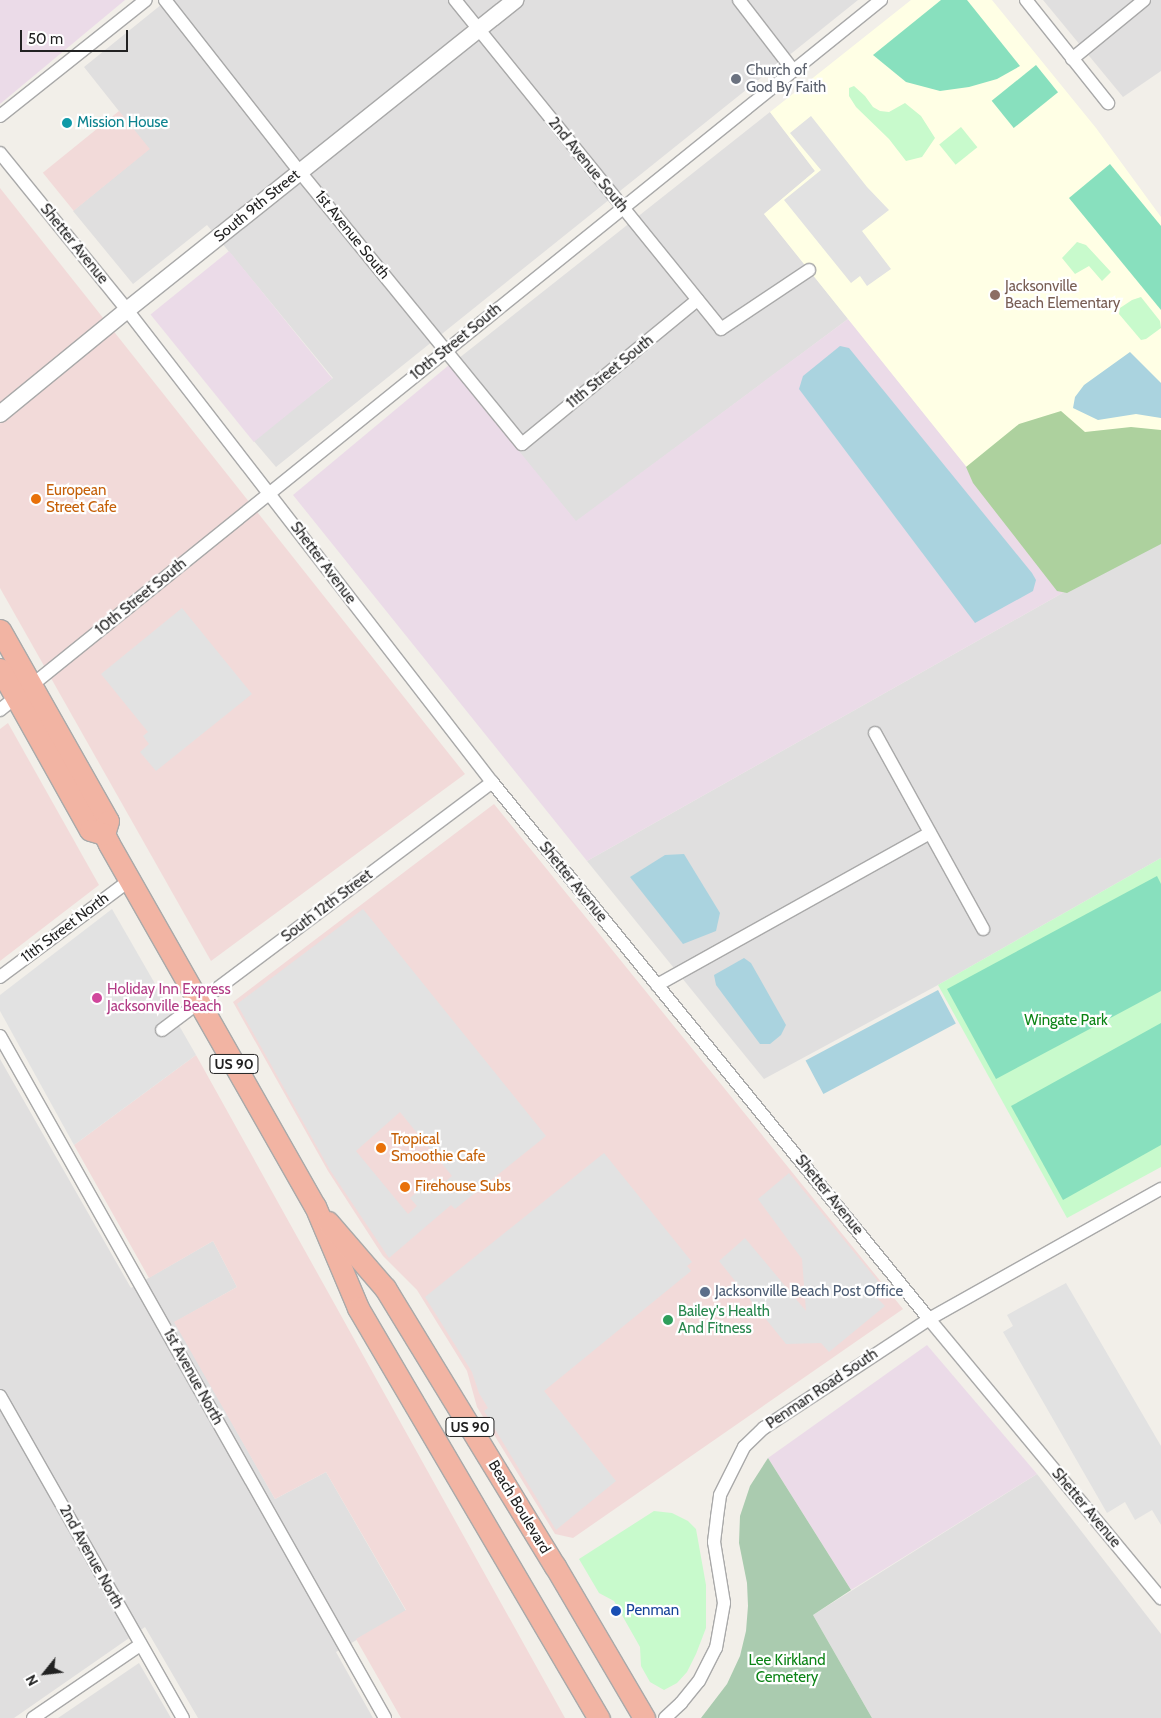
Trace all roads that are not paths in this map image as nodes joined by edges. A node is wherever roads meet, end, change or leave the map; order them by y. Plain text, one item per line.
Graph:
1 (146, 0) edge
2 (165, 0) edge
3 (455, 0) edge
4 (516, 0) edge
5 (739, 0) edge
6 (881, 0) edge
7 (1026, 0) edge
8 (1144, 0) edge
9 (479, 30) junction
10 (1072, 59) junction
11 (793, 70) junction
12 (1108, 102) dead end
13 (0, 116) edge
14 (0, 153) edge
15 (300, 172) junction
16 (622, 207) junction
17 (809, 270) dead end
18 (697, 300) junction
19 (127, 310) junction
20 (445, 350) junction
21 (0, 414) edge
22 (522, 444) joint
23 (270, 493) junction
24 (0, 630) edge
25 (0, 654) edge
26 (0, 669) edge
27 (16, 697) edge
28 (875, 733) dead end
29 (492, 782) junction
30 (930, 833) junction
31 (104, 834) junction
32 (130, 880) junction
33 (983, 929) dead end
34 (0, 977) edge
35 (657, 984) junction
36 (199, 1002) junction
37 (162, 1030) dead end
38 (0, 1036) edge
39 (1161, 1189) edge
40 (315, 1206) junction
41 (929, 1319) junction
42 (0, 1396) edge
43 (1161, 1598) edge
44 (140, 1645) junction
45 (33, 1718) edge
46 (183, 1718) edge
47 (385, 1718) edge
48 (599, 1718) edge
49 (644, 1718) edge
50 (665, 1718) edge

1 - 13 street
2 - 15 street, 1st Avenue South
3 - 9 street, 2nd Avenue South
4 - 9 street, South 9th Street
5 - 11 street
6 - 11 street, 10th Street South
7 - 10 street
8 - 10 street
9 - 15 street, South 9th Street
9 - 16 street, 2nd Avenue South
10 - 12 street
11 - 16 street, 10th Street South
14 - 19 street, Shetter Avenue
15 - 19 street, South 9th Street
15 - 20 street, 1st Avenue South
16 - 18 street, 2nd Avenue South
16 - 20 street, 10th Street South
17 - 18 street, 2nd Avenue South
18 - 22 street, 11th Street South
19 - 21 street, South 9th Street
19 - 23 street, Shetter Avenue
20 - 22 street, 1st Avenue South
20 - 23 street, 10th Street South
23 - 27 street, 10th Street South
23 - 29 street, Shetter Avenue
24 - 27 highway, US 90
25 - 27 highway
26 - 27 highway, US 90
27 - 31 highway, US 90
27 - 31 highway, US 90
28 - 30 street
29 - 35 street, Shetter Avenue
29 - 36 street, South 12th Street
30 - 33 street
30 - 35 street
31 - 32 highway, US 90
32 - 34 street, 11th Street North
32 - 36 highway, US 90
35 - 41 street, Shetter Avenue
36 - 37 street, South 12th Street
36 - 40 highway, US 90
38 - 47 street, 1st Avenue North
39 - 41 street, Penman Road South
40 - 48 highway, US 90
40 - 49 highway, Beach Boulevard / US 90
41 - 43 street, Shetter Avenue
41 - 50 street, Penman Road South
42 - 44 street, 2nd Avenue North
44 - 45 street
44 - 46 street, 2nd Avenue North

